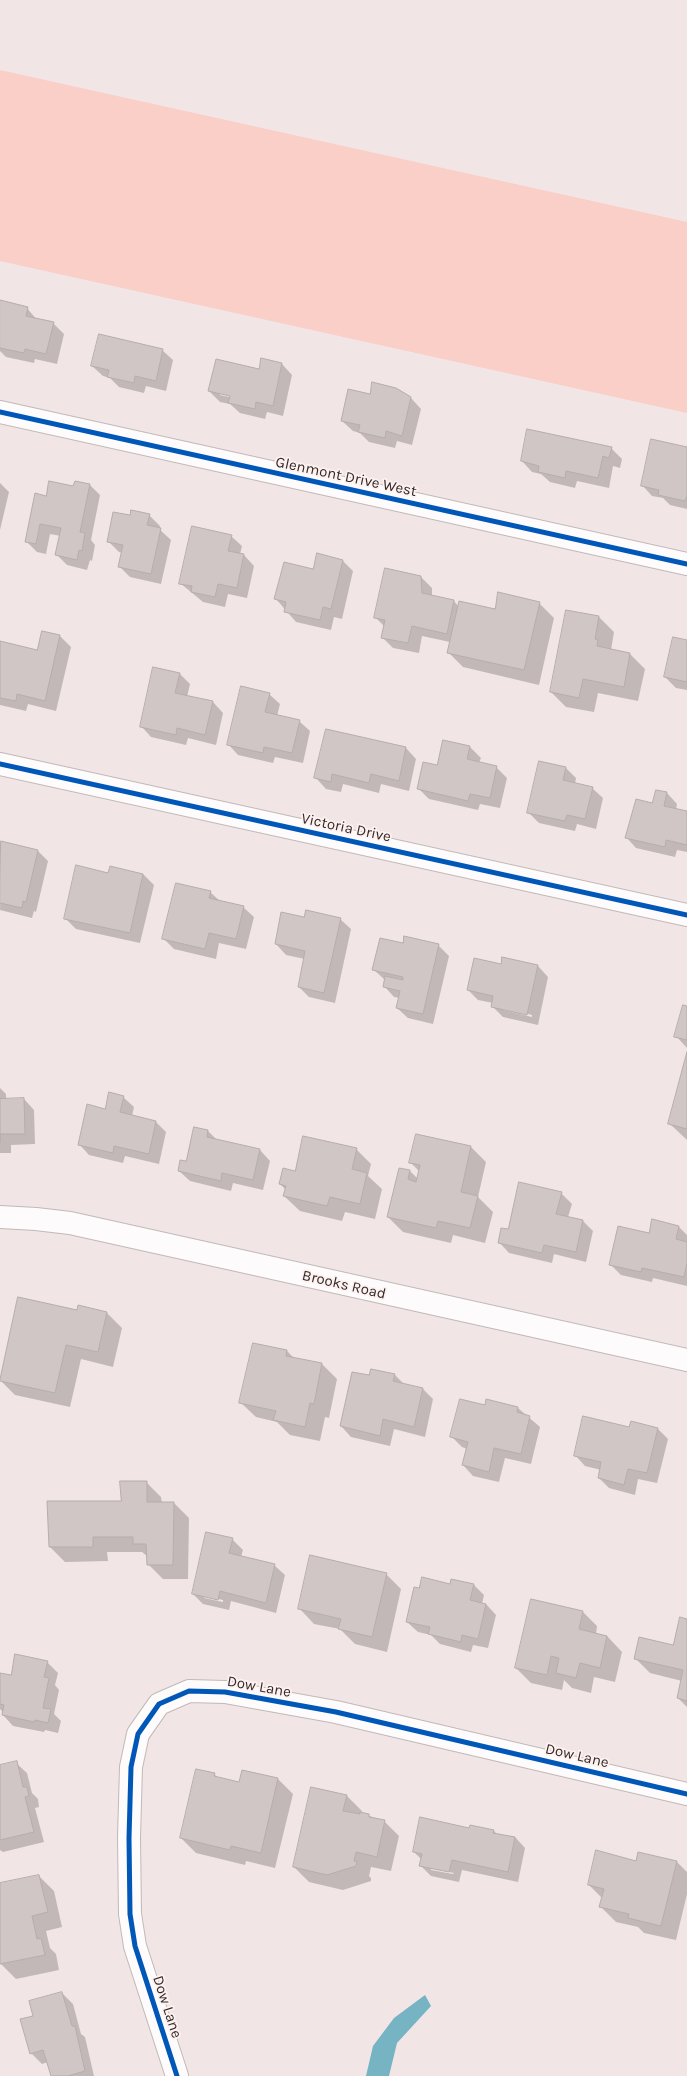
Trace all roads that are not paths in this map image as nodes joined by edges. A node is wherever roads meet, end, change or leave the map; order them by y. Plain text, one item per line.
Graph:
1 (0, 412) edge
2 (687, 564) edge
3 (0, 764) edge
4 (687, 915) edge
5 (0, 1217) edge
6 (687, 1360) edge
7 (687, 1794) edge
8 (177, 2076) edge

1 - 2 street, Glenmont Drive West
3 - 4 street, Victoria Drive
5 - 6 street, Brooks Road
7 - 8 street, Dow Lane

